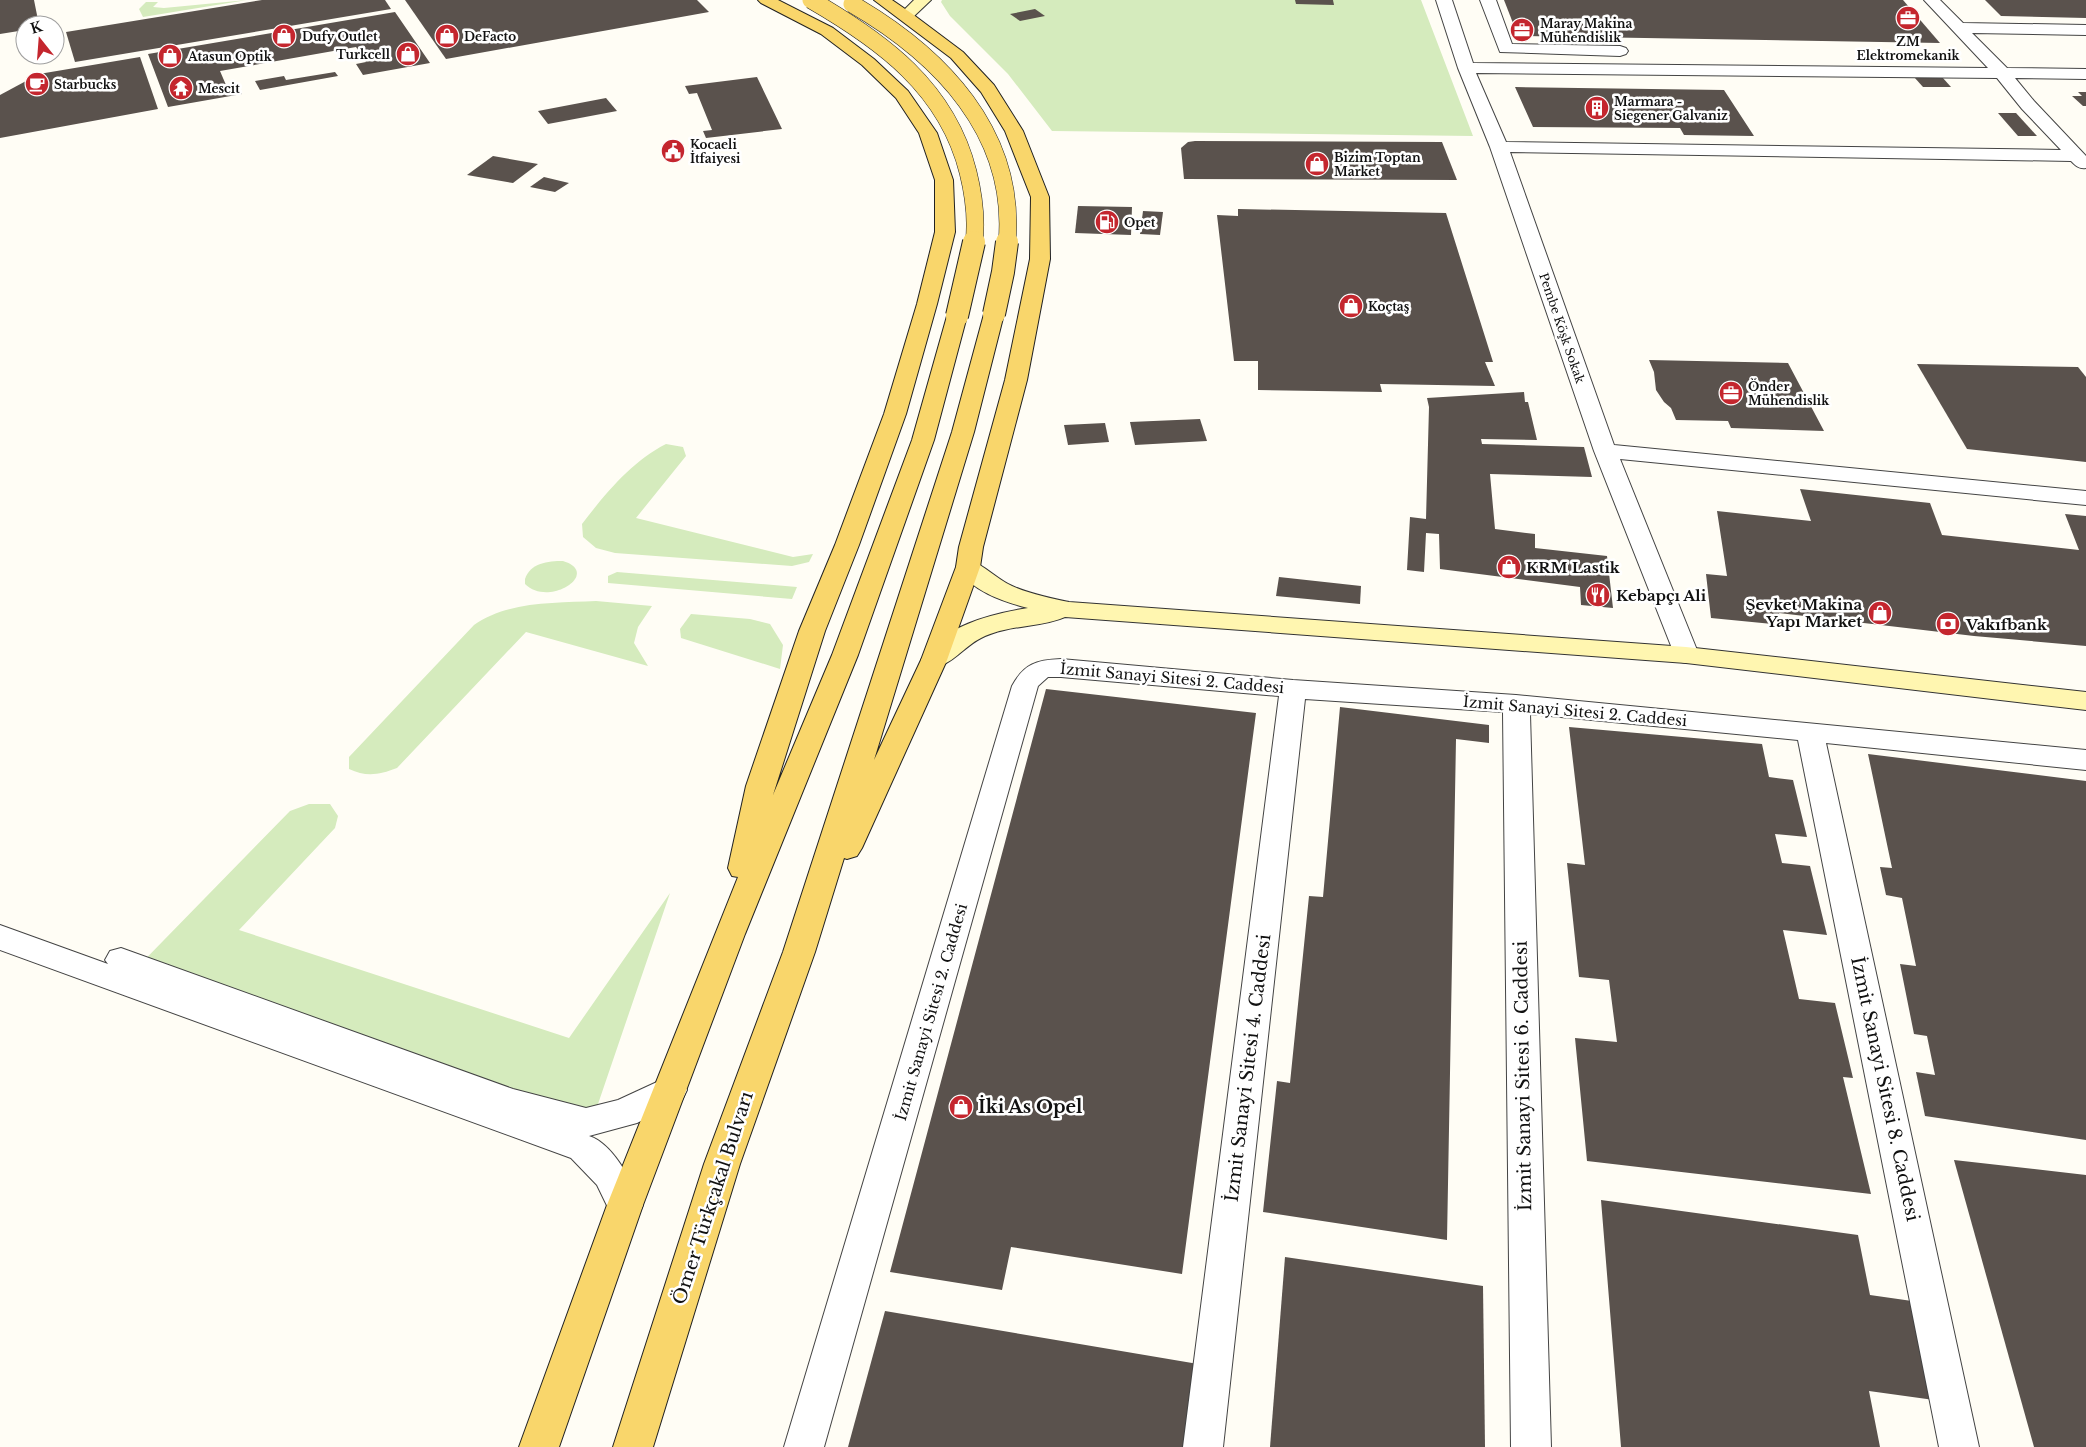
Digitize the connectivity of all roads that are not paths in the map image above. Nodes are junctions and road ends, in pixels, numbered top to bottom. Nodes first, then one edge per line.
1 (766, 0) edge
2 (823, 0) edge
3 (844, 0) edge
4 (882, 0) edge
5 (923, 0) edge
6 (1444, 0) edge
7 (1488, 0) edge
8 (1932, 0) edge
9 (804, 7) edge
10 (906, 16) junction
11 (1959, 28) junction
12 (2086, 30) edge
13 (827, 31) junction
14 (1633, 51) dead end
15 (957, 55) junction
16 (1966, 56) dead end
17 (1986, 56) junction
18 (868, 62) junction
19 (1466, 68) junction
20 (2002, 73) junction
21 (2086, 74) edge
22 (1499, 147) junction
23 (2080, 161) edge
24 (1605, 451) junction
25 (2086, 498) edge
26 (968, 567) junction
27 (1069, 610) junction
28 (1686, 655) junction
29 (934, 660) junction
30 (1294, 689) junction
31 (2086, 701) edge
32 (1516, 704) junction
33 (1810, 732) junction
34 (2086, 760) edge
35 (729, 934) junction
36 (0, 937) edge
37 (799, 952) junction
38 (112, 968) junction
39 (670, 1090) junction
40 (625, 1205) junction
41 (538, 1447) edge
42 (633, 1447) edge
43 (804, 1447) edge
44 (1203, 1447) edge
45 (1531, 1447) edge
46 (1959, 1447) edge

1 - 9 main road
2 - 9 main road
3 - 37 main road, bridge
4 - 10 main road
5 - 10 street
6 - 19 street, Pembe Köşk Sokak
7 - 14 street
8 - 11 street
9 - 13 main road
9 - 35 main road, bridge
10 - 13 main road
10 - 15 main road
11 - 12 street
11 - 17 street
13 - 18 main road
15 - 18 main road
15 - 26 main road
16 - 17 street
17 - 20 street
18 - 35 main road
19 - 20 street
19 - 22 street, Pembe Köşk Sokak
20 - 21 street
20 - 23 street
22 - 23 street
22 - 24 street, Pembe Köşk Sokak
24 - 25 street
24 - 28 street, Pembe Köşk Sokak
26 - 27 street
26 - 29 main road
27 - 28 street
27 - 29 street
28 - 31 street
29 - 37 main road
30 - 32 street, İzmit Sanayi Sitesi 2. Caddesi
30 - 43 street, İzmit Sanayi Sitesi 2. Caddesi
30 - 44 street, İzmit Sanayi Sitesi 4. Caddesi
32 - 33 street, İzmit Sanayi Sitesi 2. Caddesi
32 - 45 street, İzmit Sanayi Sitesi 6. Caddesi
33 - 34 street, İzmit Sanayi Sitesi 2. Caddesi
33 - 46 street, İzmit Sanayi Sitesi 8. Caddesi
35 - 39 main road
36 - 38 street
37 - 42 main road, Ömer Türkçakal Bulvarı
38 - 39 street
38 - 40 street
39 - 40 main road
40 - 41 main road

